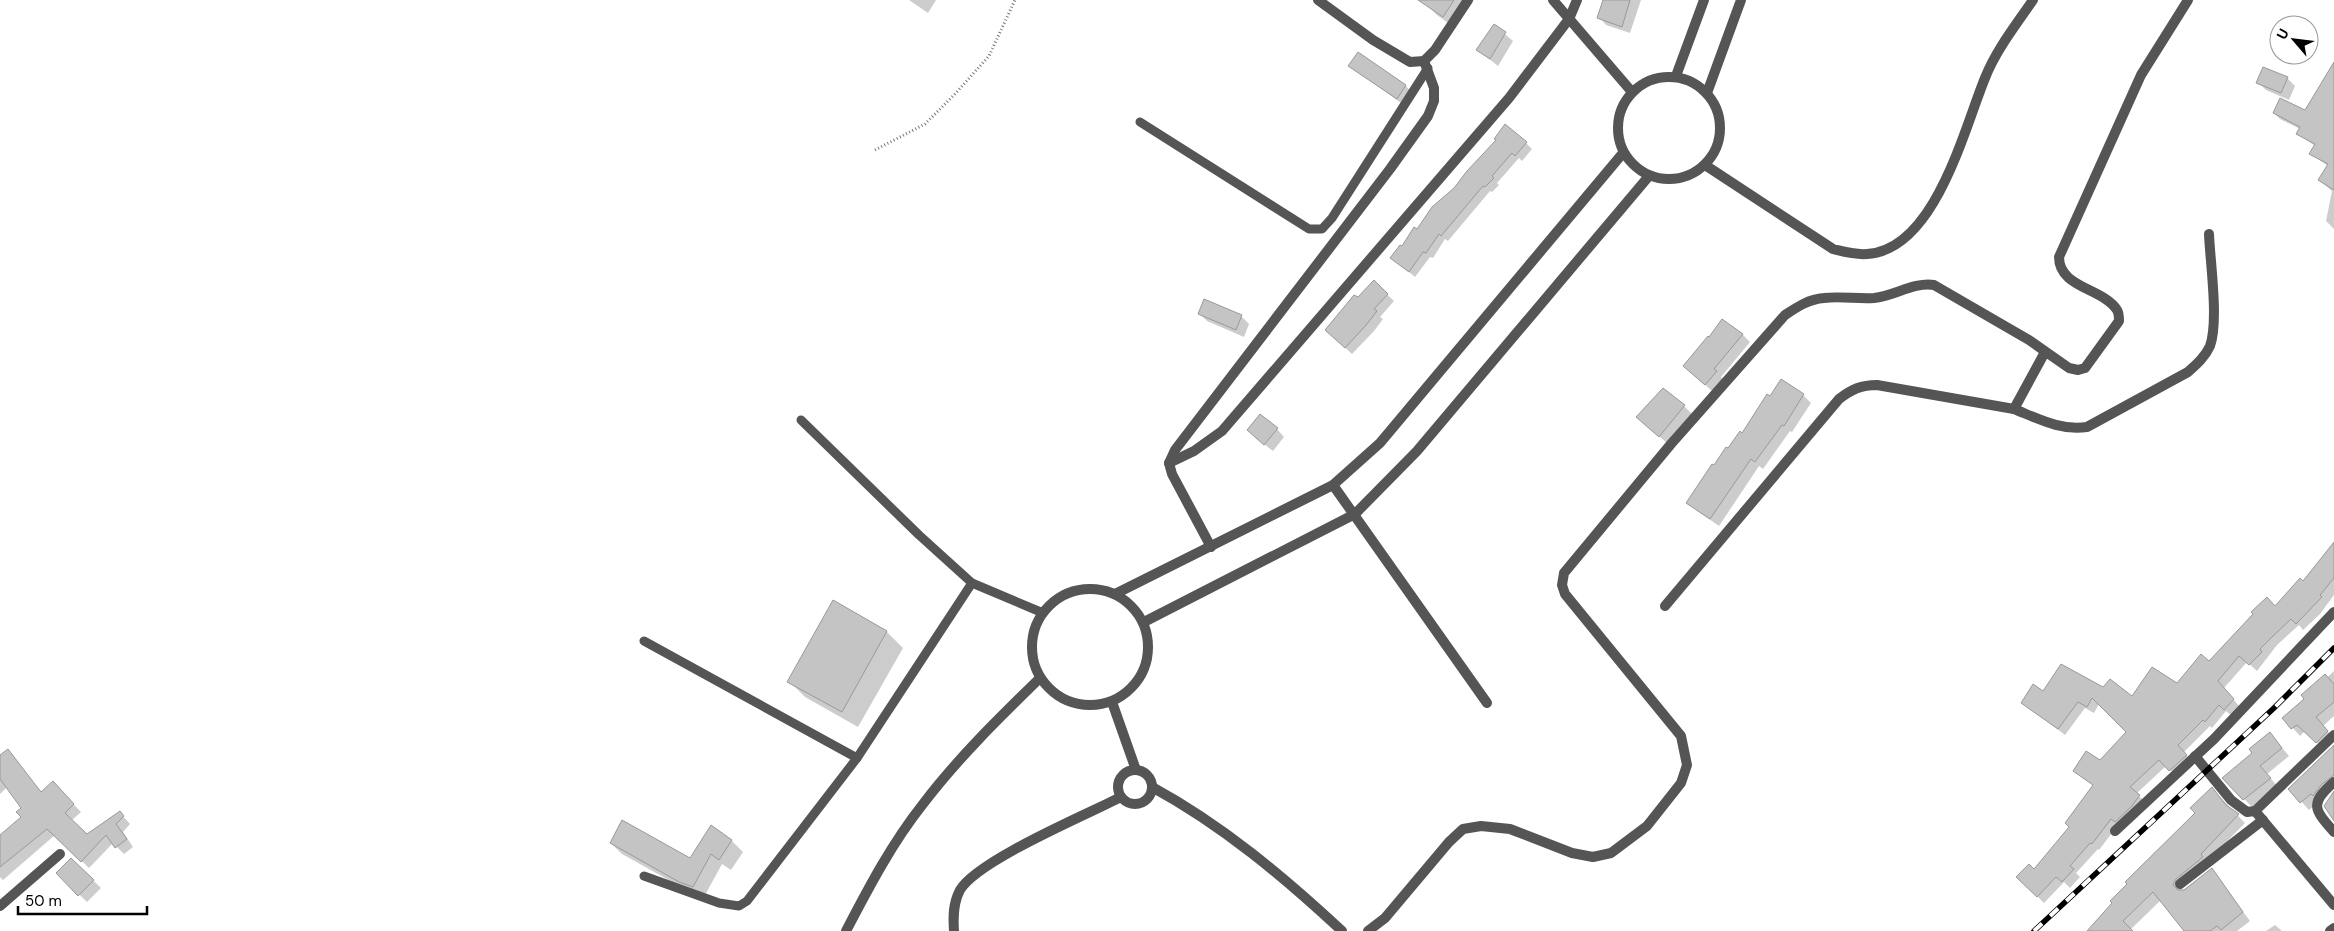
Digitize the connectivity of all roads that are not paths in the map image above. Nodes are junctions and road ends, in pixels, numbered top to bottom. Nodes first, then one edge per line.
1 (1318, 0) edge
2 (1468, 0) edge
3 (1553, 0) edge
4 (1577, 0) edge
5 (1704, 0) edge
6 (1741, 0) edge
7 (2033, 0) edge
8 (2188, 0) edge
9 (1569, 19) junction
10 (1426, 65) junction
11 (1676, 76) junction
12 (1632, 92) junction
13 (1707, 93) junction
14 (1140, 122) dead end
15 (1623, 153) junction
16 (1705, 165) junction
17 (1649, 176) junction
18 (2209, 234) dead end
19 (2045, 352) junction
20 (2014, 409) junction
21 (801, 420) dead end
22 (1169, 463) junction
23 (1333, 485) junction
24 (1355, 514) junction
25 (1211, 548) junction
26 (972, 583) junction
27 (1115, 594) junction
28 (1665, 606) dead end
29 (2334, 612) edge
30 (1043, 613) junction
31 (1144, 622) junction
32 (644, 642) dead end
33 (1040, 678) junction
34 (1112, 702) junction
35 (1487, 703) dead end
36 (2334, 735) edge
37 (2195, 756) junction
38 (857, 758) junction
39 (1136, 770) junction
40 (2334, 782) edge
41 (1152, 787) junction
42 (1121, 797) junction
43 (2255, 811) junction
44 (2263, 820) junction
45 (2115, 831) dead end
46 (2334, 832) edge
47 (60, 854) dead end
48 (644, 876) dead end
49 (2180, 884) dead end
50 (2334, 905) edge
51 (0, 906) edge
52 (2334, 928) edge
53 (846, 931) edge
54 (954, 931) edge
55 (1342, 931) edge
56 (1368, 931) edge
57 (2330, 931) edge

1 - 10 street
2 - 10 street
3 - 9 street
4 - 9 street
5 - 11 street
6 - 13 street
7 - 16 street
8 - 19 street
9 - 12 street
9 - 22 street
10 - 14 lane
10 - 22 street
11 - 12 street
11 - 13 street
12 - 15 street
13 - 16 street
15 - 17 street
15 - 23 street
16 - 17 street
17 - 24 street
18 - 20 street
19 - 20 street
19 - 56 street
20 - 28 street
21 - 26 lane
22 - 25 street
23 - 24 street
23 - 25 street
24 - 31 street
24 - 35 street
25 - 27 street
26 - 30 lane
26 - 38 lane
27 - 30 street
27 - 31 street
29 - 37 street
30 - 33 street
31 - 34 street
32 - 38 lane
33 - 34 street
33 - 53 street
34 - 39 street
36 - 43 street
37 - 43 street
37 - 45 street
38 - 48 lane
39 - 41 street
39 - 42 street
40 - 46 street
41 - 42 street
41 - 55 street
42 - 54 street
43 - 44 street
44 - 49 street
44 - 50 street
47 - 51 street
52 - 57 street

